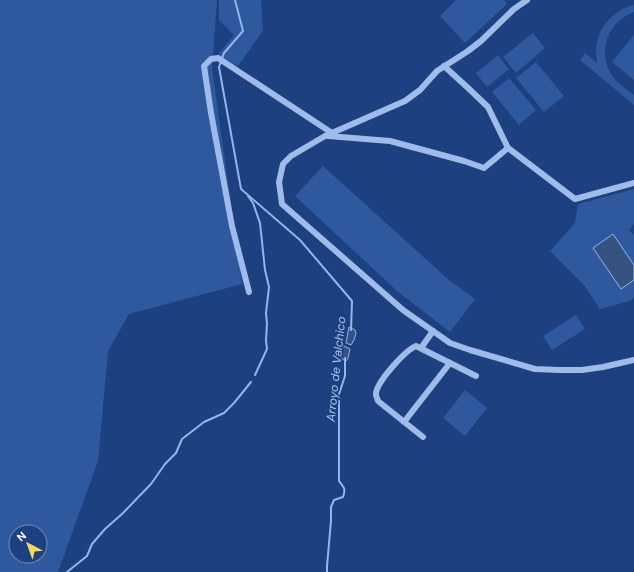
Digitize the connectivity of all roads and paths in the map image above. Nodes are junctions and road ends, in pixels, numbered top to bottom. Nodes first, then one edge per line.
1 (527, 0) edge
2 (444, 66) junction
3 (332, 133) junction
4 (325, 136) junction
5 (508, 148) junction
6 (634, 183) edge
7 (249, 292) dead end
8 (433, 331) junction
9 (421, 348) junction
10 (634, 360) edge
11 (450, 363) junction
12 (476, 376) dead end
13 (404, 422) junction
14 (423, 437) dead end

1 - 2 street
2 - 3 street
2 - 5 street
3 - 4 street
3 - 7 street
4 - 5 street
4 - 8 street
5 - 6 street
8 - 9 street
8 - 10 street
9 - 11 street
9 - 13 street
11 - 12 street
11 - 13 street
13 - 14 street

